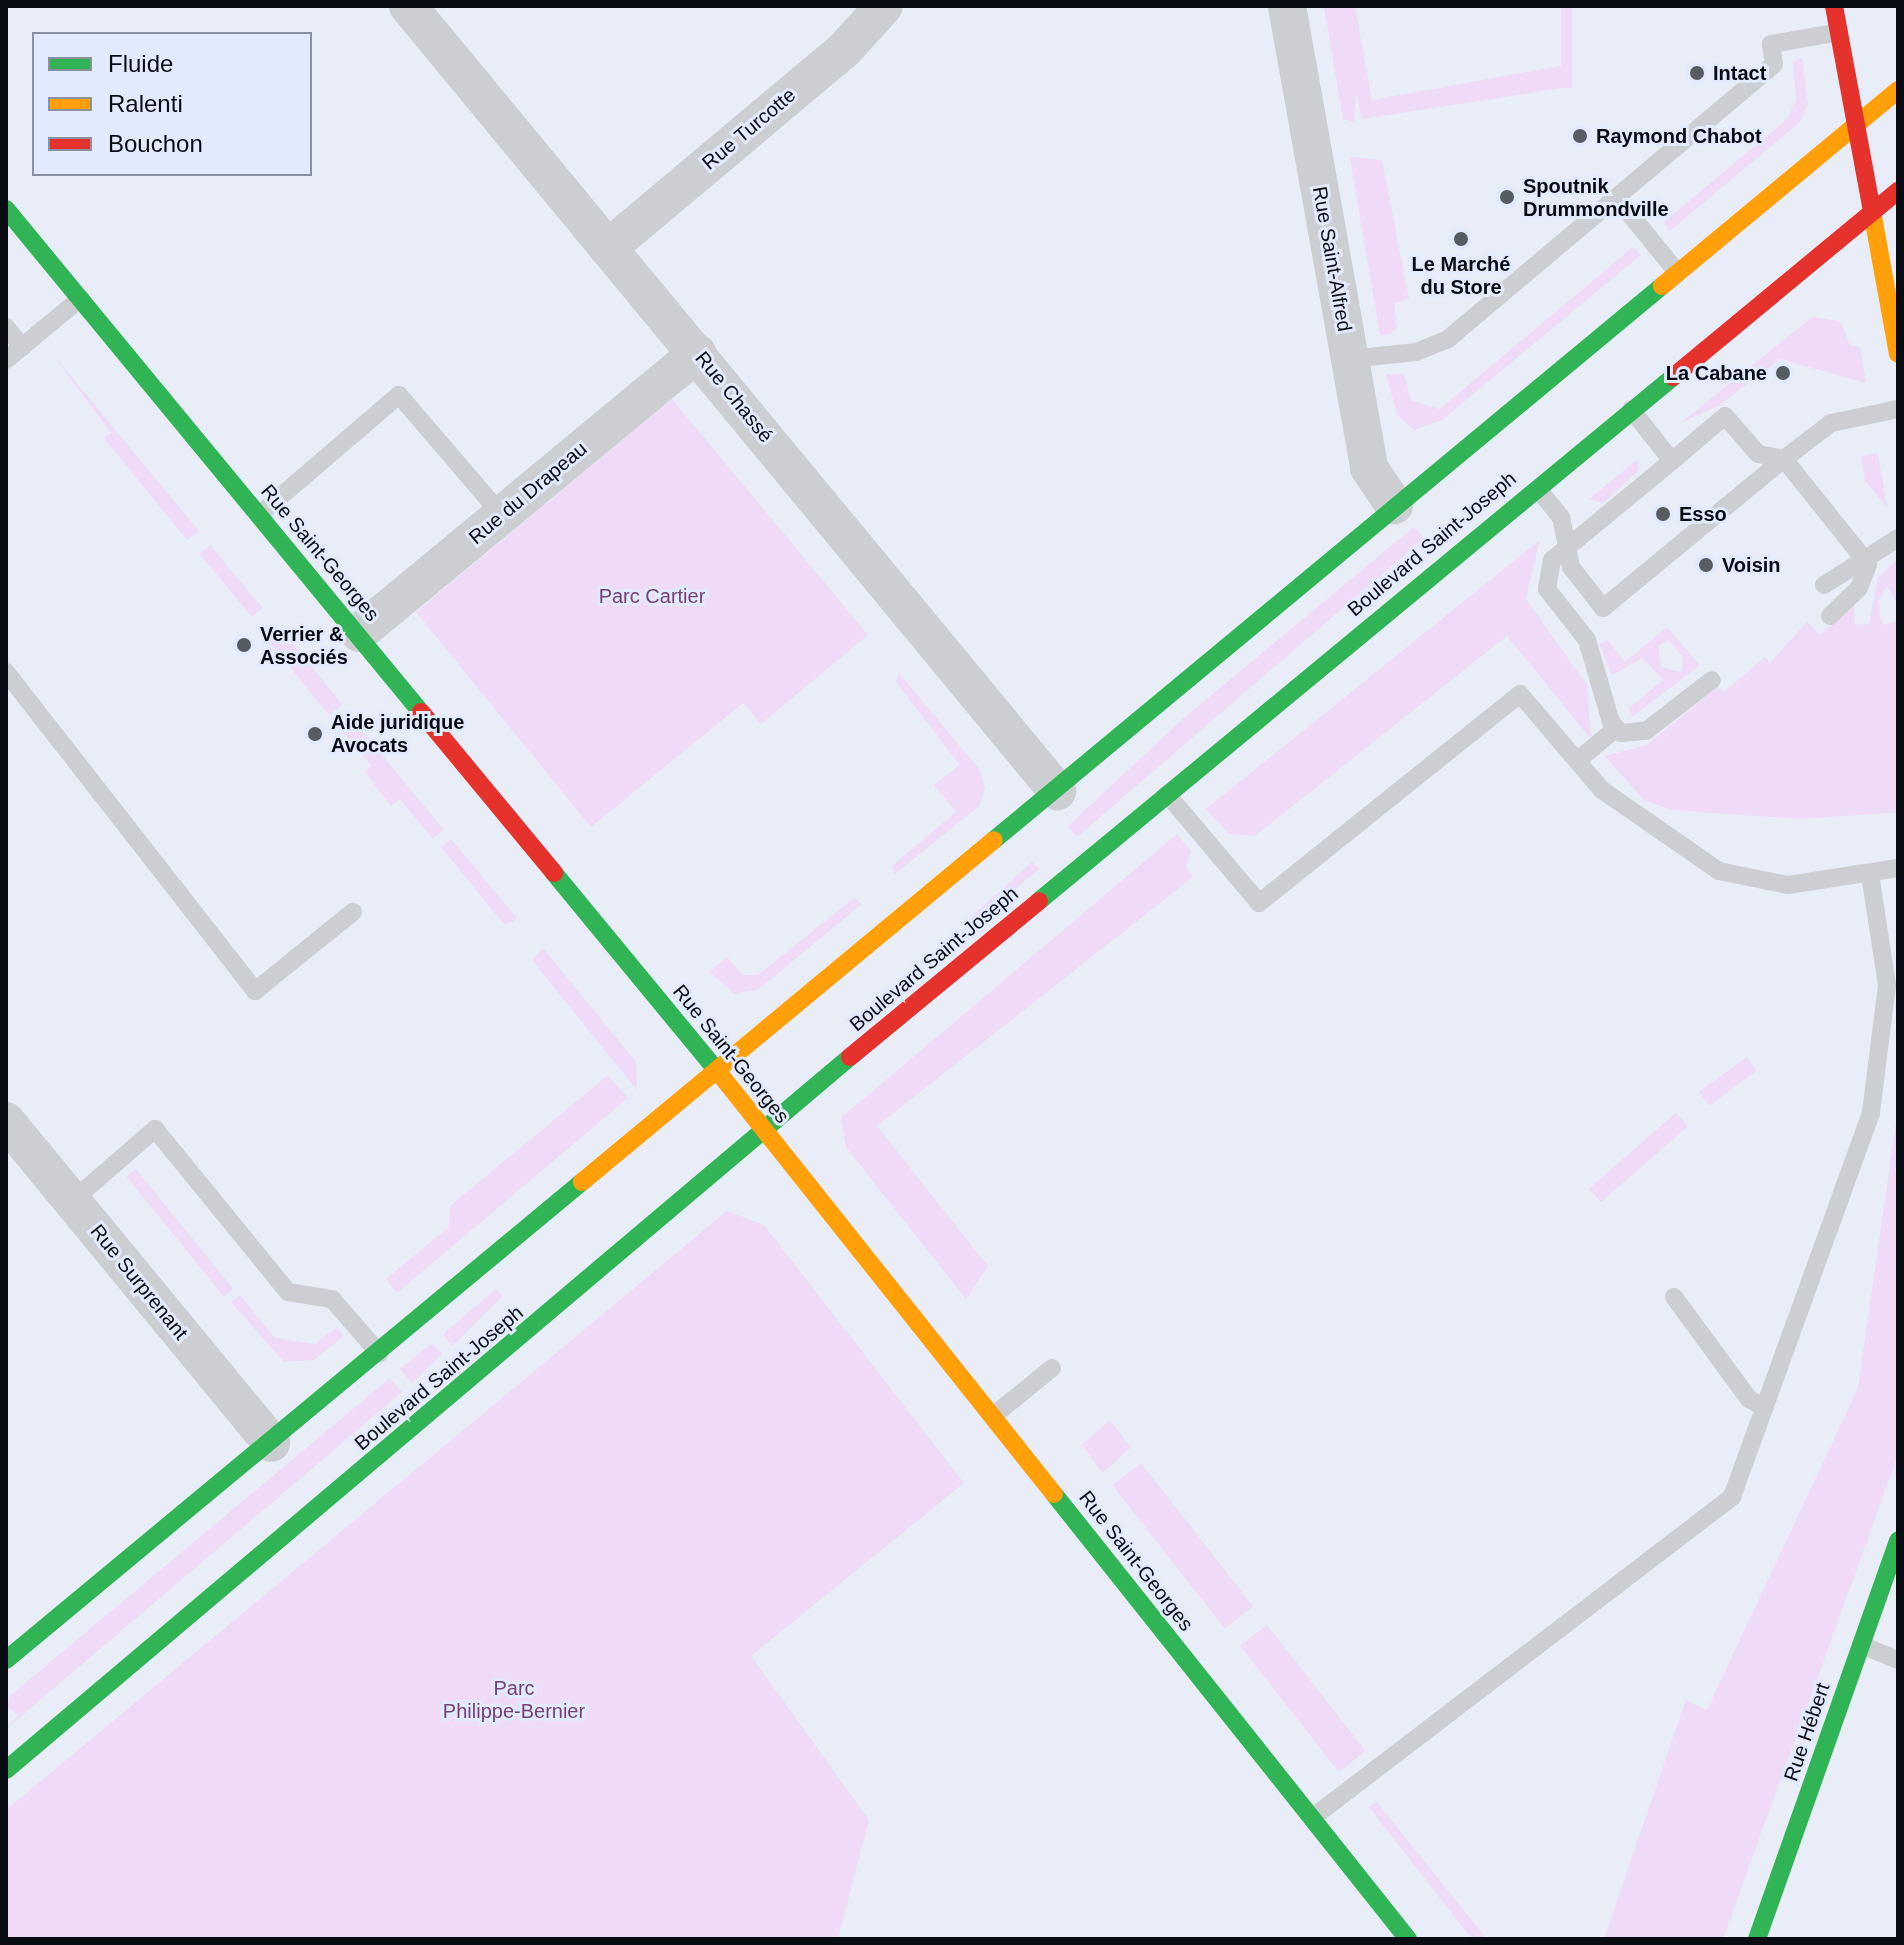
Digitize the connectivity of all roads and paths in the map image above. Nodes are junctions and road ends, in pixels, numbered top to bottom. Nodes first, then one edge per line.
1 (408, 6) edge
2 (884, 6) edge
3 (1287, 6) edge
4 (1834, 6) edge
5 (1839, 32) junction
6 (1898, 90) edge
7 (1856, 123) junction
8 (1898, 191) edge
9 (1616, 197) junction
10 (6, 209) edge
11 (1872, 211) junction
12 (608, 248) junction
13 (1677, 272) junction
14 (81, 298) junction
15 (6, 327) edge
16 (22, 347) junction
17 (697, 353) junction
18 (1898, 354) edge
19 (1350, 359) junction
20 (6, 360) edge
21 (1630, 408) junction
22 (1898, 409) edge
23 (1784, 459) junction
24 (1672, 461) junction
25 (1536, 486) junction
26 (1394, 505) junction
27 (260, 514) junction
28 (502, 515) junction
29 (1898, 538) edge
30 (1567, 547) junction
31 (1863, 555) junction
32 (1824, 585) dead end
33 (1830, 616) dead end
34 (359, 633) junction
35 (6, 672) edge
36 (1712, 680) dead end
37 (1615, 729) junction
38 (1577, 761) junction
39 (1057, 791) junction
40 (1167, 794) junction
41 (1898, 868) edge
42 (1870, 874) junction
43 (353, 912) dead end
44 (719, 1073) junction
45 (6, 1121) edge
46 (765, 1129) junction
47 (72, 1201) junction
48 (1674, 1297) dead end
49 (379, 1353) junction
50 (1052, 1368) dead end
51 (1765, 1408) junction
52 (993, 1416) junction
53 (271, 1443) junction
54 (1898, 1540) edge
55 (1861, 1645) junction
56 (6, 1660) edge
57 (1898, 1660) edge
58 (6, 1770) edge
59 (1312, 1818) junction
60 (1408, 1939) edge
61 (1757, 1939) edge

1 - 12 street, Rue Chassé
2 - 12 street, Rue Turcotte
3 - 19 street, Rue Saint-Alfred
4 - 5 main road
5 - 7 main road
5 - 9 lane
6 - 7 main road
7 - 11 main road
7 - 13 main road
8 - 11 main road, Boulevard Saint-Joseph
9 - 13 lane
9 - 19 lane
10 - 14 main road, Rue Saint-Georges
11 - 18 main road
11 - 21 main road, Boulevard Saint-Joseph
12 - 17 street, Rue Chassé
13 - 26 main road
14 - 16 lane
14 - 27 main road, Rue Saint-Georges
15 - 16 lane
16 - 20 lane
17 - 28 street, Rue du Drapeau
17 - 39 street, Rue Chassé
19 - 26 street, Rue Saint-Alfred
21 - 24 lane
21 - 25 main road, Boulevard Saint-Joseph
22 - 23 lane
23 - 24 lane
23 - 30 lane
23 - 31 lane
24 - 30 lane
25 - 30 lane
25 - 40 main road, Boulevard Saint-Joseph
26 - 39 main road
27 - 28 lane
27 - 34 main road, Rue Saint-Georges
28 - 34 street, Rue du Drapeau
29 - 31 lane
30 - 37 lane
31 - 32 lane
31 - 33 lane
34 - 44 main road, Rue Saint-Georges
35 - 43 lane
36 - 37 lane
37 - 38 lane
38 - 40 lane
38 - 42 lane
39 - 44 main road
40 - 46 main road, Boulevard Saint-Joseph
41 - 42 lane
42 - 51 lane
44 - 46 main road, Rue Saint-Georges
44 - 49 main road
45 - 47 street, Rue Surprenant
46 - 52 main road, Rue Saint-Georges
46 - 58 main road, Boulevard Saint-Joseph
47 - 49 lane
47 - 53 street, Rue Surprenant
48 - 51 lane
49 - 53 main road
50 - 52 lane
51 - 59 lane
52 - 59 main road, Rue Saint-Georges
53 - 56 main road
54 - 55 main road, Rue Hébert
55 - 57 lane
55 - 61 main road, Rue Hébert
59 - 60 main road, Rue Saint-Georges

